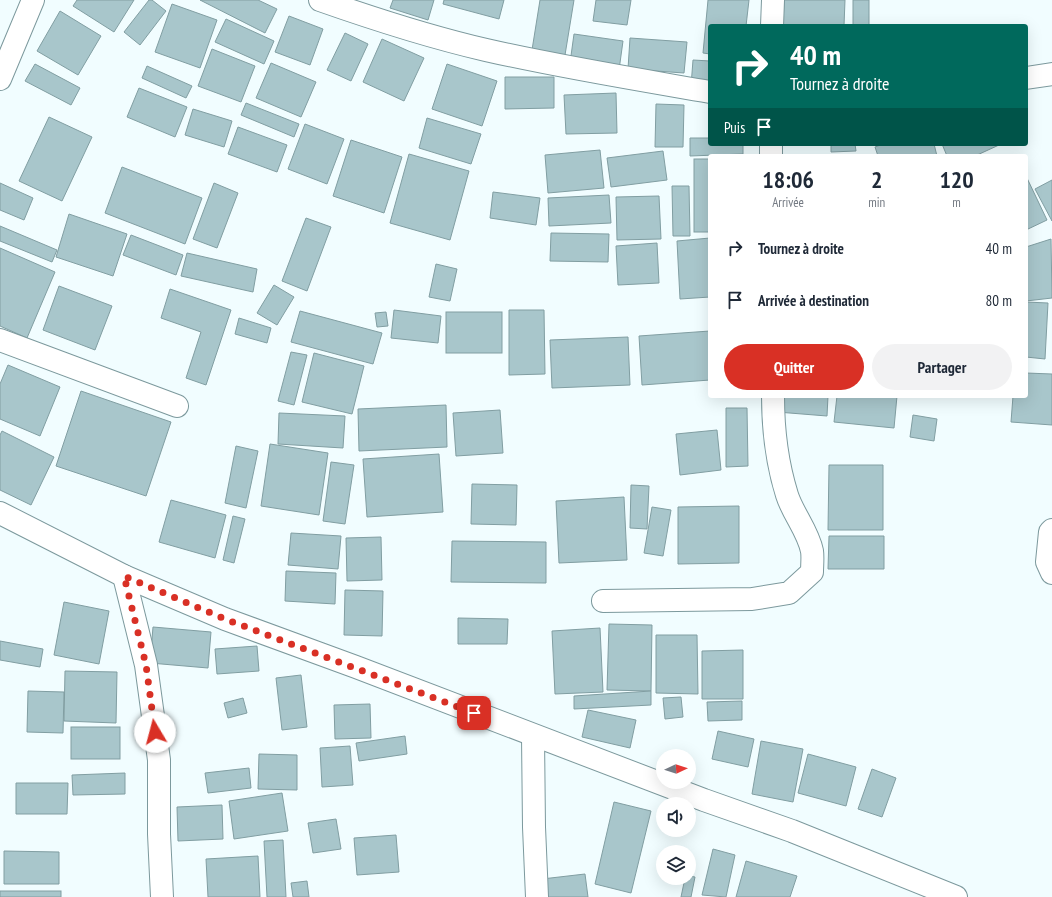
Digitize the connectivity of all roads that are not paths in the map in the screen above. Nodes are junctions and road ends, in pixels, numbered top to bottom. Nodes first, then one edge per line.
1 (33, 0) edge
2 (320, 0) edge
3 (773, 0) edge
4 (772, 24) edge
5 (1052, 74) edge
6 (1028, 78) edge
7 (0, 79) edge
8 (708, 92) edge
9 (0, 340) edge
10 (774, 398) edge
11 (177, 406) dead end
12 (0, 513) edge
13 (1052, 530) edge
14 (1052, 573) edge
15 (124, 576) junction
16 (603, 601) dead end
17 (533, 736) junction
18 (162, 897) edge
19 (537, 897) edge
20 (956, 897) edge

1 - 7 street
2 - 8 street
3 - 4 street
5 - 6 street
9 - 11 street
10 - 16 street
12 - 15 street
13 - 14 street
15 - 17 street
15 - 18 street
17 - 19 street
17 - 20 street

